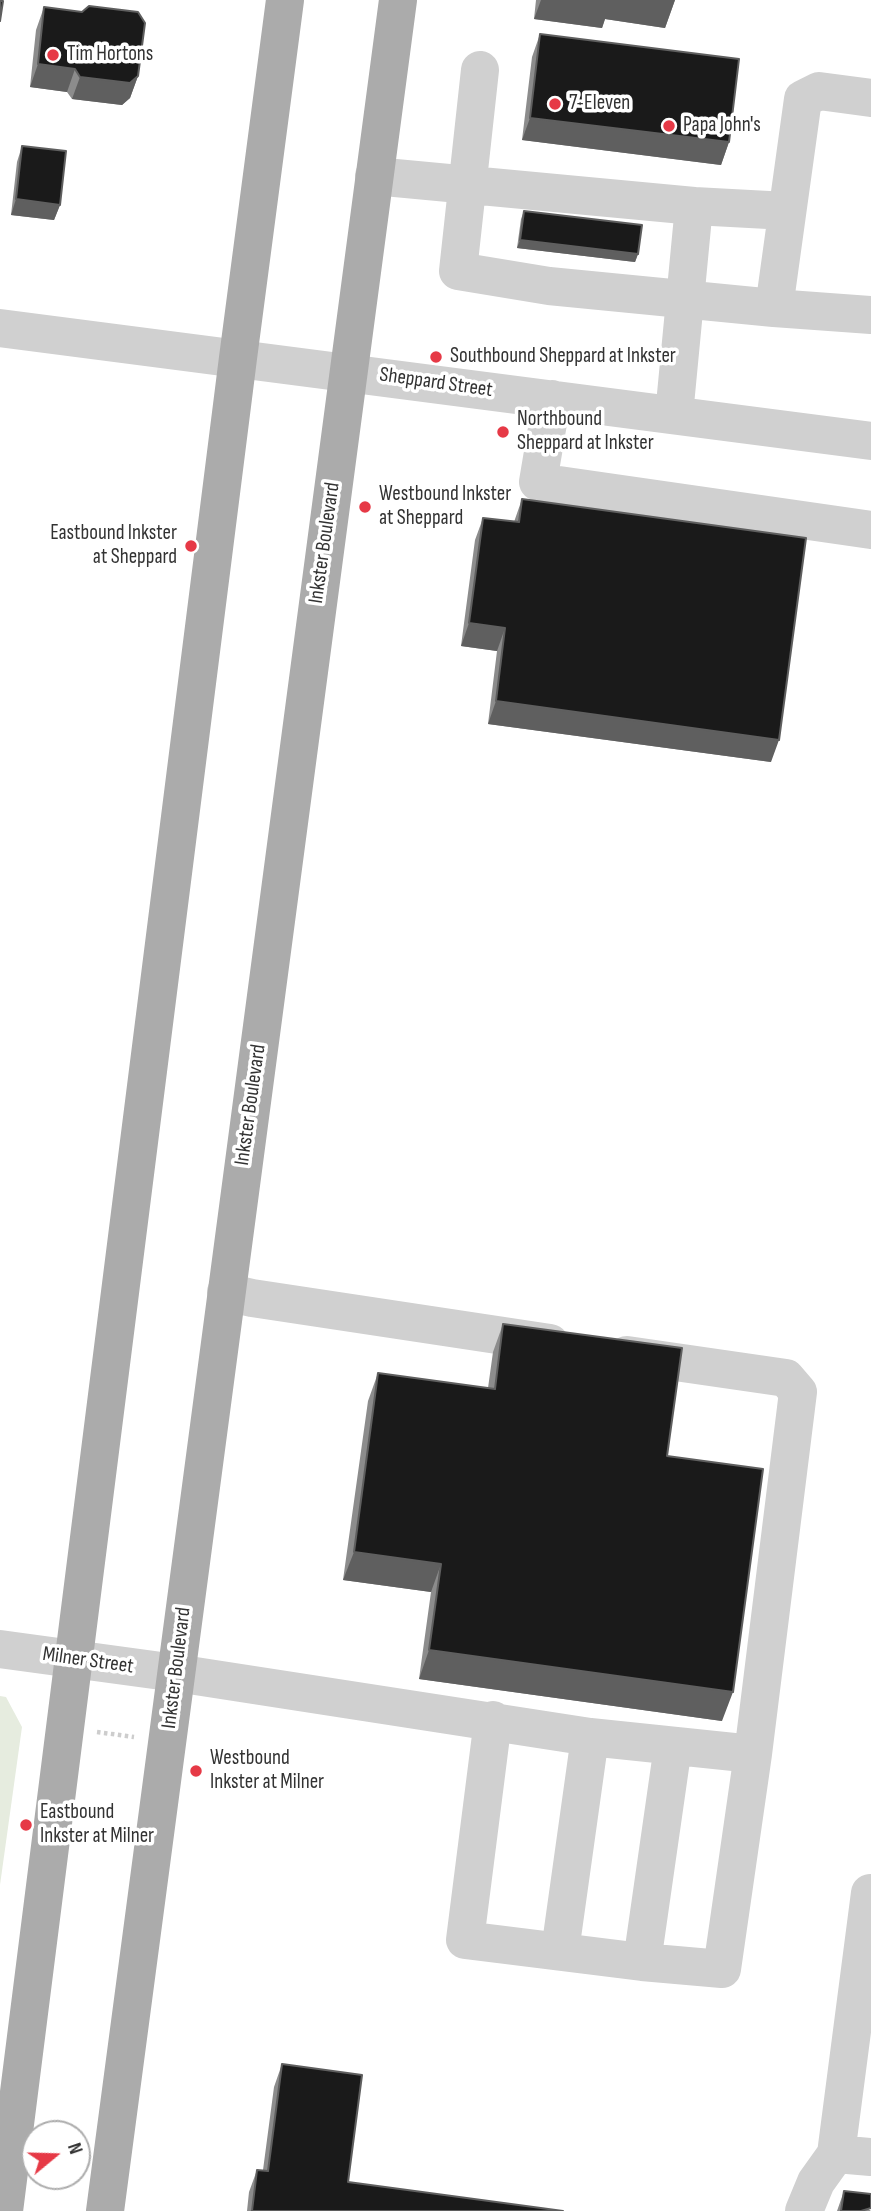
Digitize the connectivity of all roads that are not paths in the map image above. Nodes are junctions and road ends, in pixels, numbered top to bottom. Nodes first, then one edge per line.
1 (285, 0) edge
2 (398, 0) edge
3 (480, 71) dead end
4 (871, 98) edge
5 (374, 176) junction
6 (468, 185) junction
7 (694, 206) junction
8 (787, 211) junction
9 (556, 239) junction
10 (602, 244) junction
11 (685, 298) junction
12 (774, 308) junction
13 (871, 315) edge
14 (0, 328) edge
15 (237, 358) junction
16 (348, 372) junction
17 (552, 399) junction
18 (674, 415) junction
19 (871, 440) edge
20 (871, 530) edge
21 (226, 1293) junction
22 (0, 1650) edge
23 (73, 1660) junction
24 (176, 1673) junction
25 (494, 1720) junction
26 (590, 1737) junction
27 (673, 1746) junction
28 (752, 1754) junction
29 (870, 1893) edge
30 (560, 1951) junction
31 (642, 1962) junction
32 (9, 2092) edge
33 (853, 2155) edge
34 (4, 2211) edge
35 (105, 2211) edge
36 (804, 2211) edge

1 - 15 main road
2 - 5 main road, Inkster Boulevard
3 - 6 street
4 - 8 street
5 - 6 street
5 - 16 main road, Inkster Boulevard
6 - 9 street
6 - 9 street
7 - 8 street
7 - 10 street
7 - 11 street
8 - 12 street
9 - 10 street
9 - 10 street
10 - 11 street
11 - 12 street
11 - 18 street
12 - 13 street
14 - 15 street, Sheppard Street
15 - 16 street, Sheppard Street
15 - 23 main road
16 - 17 street, Sheppard Street
16 - 21 main road, Inkster Boulevard
17 - 18 street, Sheppard Street
17 - 20 street
18 - 19 street, Sheppard Street
21 - 24 main road, Inkster Boulevard
21 - 28 street
22 - 23 street, Milner Street
23 - 24 street, Milner Street
23 - 32 main road
24 - 25 street, Milner Street
24 - 35 main road, Inkster Boulevard
25 - 26 street, Milner Street
25 - 30 street
26 - 27 street, Milner Street
26 - 30 street
27 - 28 street, Milner Street
27 - 31 street
28 - 31 street
29 - 33 street
30 - 31 street
32 - 34 main road
33 - 36 street

